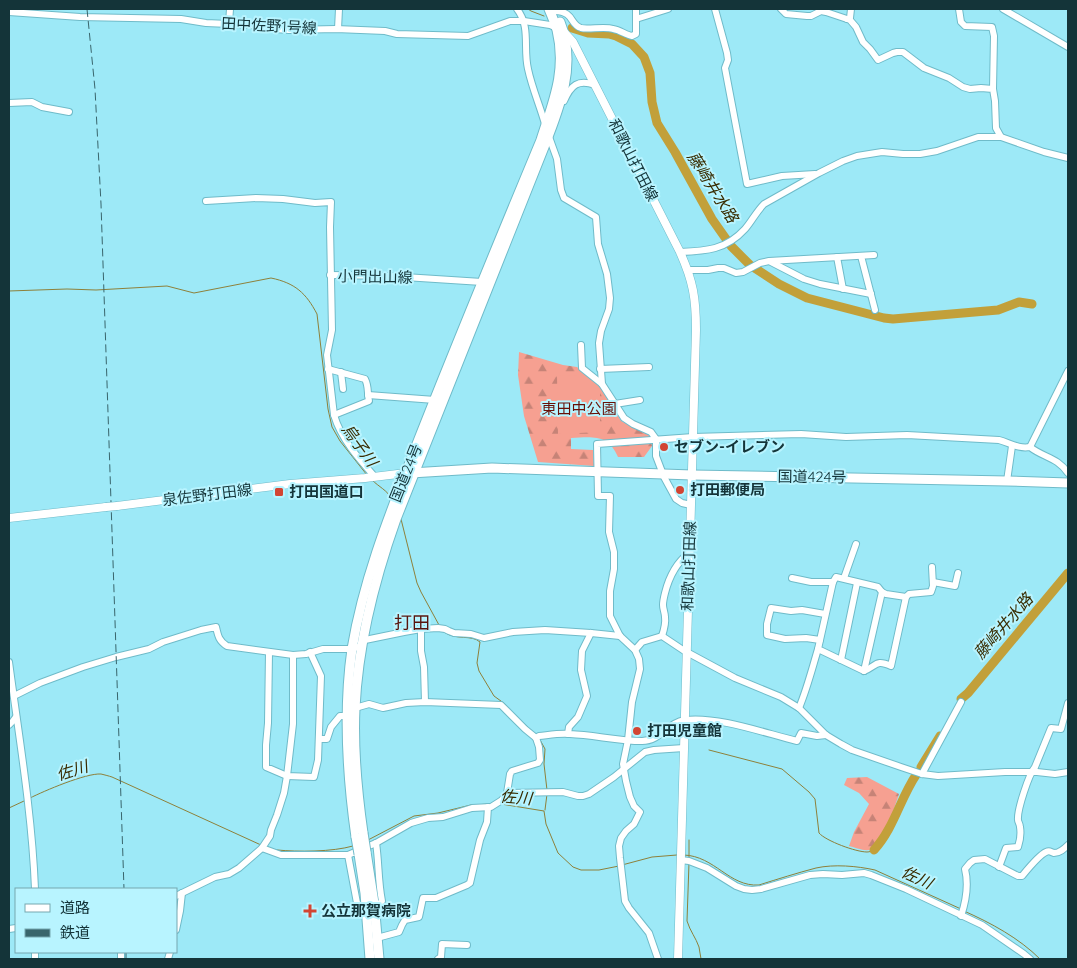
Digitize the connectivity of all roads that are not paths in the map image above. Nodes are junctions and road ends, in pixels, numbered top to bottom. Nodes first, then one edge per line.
1 (230, 9) edge
2 (339, 9) edge
3 (517, 9) edge
4 (636, 9) edge
5 (668, 9) edge
6 (715, 9) edge
7 (781, 9) edge
8 (851, 9) edge
9 (959, 9) edge
10 (1003, 9) edge
11 (553, 10) edge
12 (9, 12) edge
13 (636, 19) junction
14 (847, 19) junction
15 (524, 21) junction
16 (229, 23) junction
17 (338, 29) junction
18 (560, 30) junction
19 (1068, 47) edge
20 (595, 85) junction
21 (993, 89) junction
22 (9, 103) edge
23 (69, 112) dead end
24 (549, 125) junction
25 (549, 136) junction
26 (1001, 137) junction
27 (1068, 158) edge
28 (819, 173) junction
29 (206, 201) dead end
30 (680, 252) junction
31 (874, 255) dead end
32 (862, 256) junction
33 (837, 257) junction
34 (769, 261) junction
35 (688, 270) junction
36 (330, 275) junction
37 (482, 282) junction
38 (843, 289) junction
39 (871, 294) junction
40 (875, 310) dead end
41 (581, 346) dead end
42 (649, 366) dead end
43 (328, 369) junction
44 (600, 369) junction
45 (1068, 371) edge
46 (341, 372) junction
47 (602, 384) junction
48 (343, 389) dead end
49 (368, 395) junction
50 (435, 400) junction
51 (640, 400) dead end
52 (615, 404) junction
53 (334, 415) junction
54 (693, 437) junction
55 (656, 439) junction
56 (1012, 446) junction
57 (1030, 447) junction
58 (598, 472) junction
59 (410, 473) junction
60 (662, 474) junction
61 (1068, 474) edge
62 (692, 475) junction
63 (375, 477) junction
64 (1007, 481) junction
65 (1068, 483) edge
66 (691, 505) junction
67 (9, 518) edge
68 (856, 544) dead end
69 (689, 553) junction
70 (932, 567) dead end
71 (958, 573) dead end
72 (792, 578) dead end
73 (844, 578) junction
74 (833, 582) junction
75 (932, 582) junction
76 (857, 583) junction
77 (882, 592) junction
78 (906, 597) junction
79 (826, 614) junction
80 (421, 629) junction
81 (591, 633) junction
82 (620, 636) junction
83 (662, 636) junction
84 (820, 640) junction
85 (357, 648) junction
86 (818, 649) junction
87 (635, 650) junction
88 (687, 651) junction
89 (270, 652) junction
90 (310, 652) junction
91 (293, 655) junction
92 (841, 660) junction
93 (9, 662) edge
94 (864, 671) junction
95 (14, 696) junction
96 (425, 702) junction
97 (961, 702) dead end
98 (1068, 703) edge
99 (355, 708) junction
100 (799, 708) junction
101 (347, 716) junction
102 (16, 717) junction
103 (685, 720) junction
104 (9, 725) edge
105 (568, 734) junction
106 (826, 735) junction
107 (537, 737) junction
108 (320, 739) junction
109 (628, 740) junction
110 (684, 748) junction
111 (624, 770) junction
112 (1030, 772) junction
113 (1068, 772) edge
114 (922, 774) junction
115 (287, 776) junction
116 (507, 793) junction
117 (491, 806) junction
118 (360, 835) junction
119 (376, 843) junction
120 (1068, 845) edge
121 (262, 848) junction
122 (348, 855) junction
123 (681, 859) junction
124 (999, 867) junction
125 (35, 888) edge
126 (179, 894) edge
127 (370, 909) junction
128 (961, 915) junction
129 (178, 920) edge
130 (377, 938) junction
131 (467, 945) dead end
132 (370, 959) edge
133 (379, 959) edge
134 (438, 959) edge
135 (658, 959) edge
136 (678, 959) edge
137 (1030, 959) edge

1 - 16 street
2 - 17 street
3 - 15 street
4 - 13 street
5 - 13 street
6 - 28 street
7 - 14 street
8 - 14 street
9 - 21 street
10 - 19 street
11 - 13 street
11 - 18 highway, 国道24号
12 - 16 street, 田中佐野1号線
14 - 21 street
15 - 17 street, 田中佐野1号線
15 - 18 street, 田中佐野1号線
15 - 24 street
16 - 17 street, 田中佐野1号線
18 - 20 main road, 和歌山打田線
18 - 24 highway, 国道24号
20 - 24 street
20 - 30 main road, 和歌山打田線
21 - 26 street
22 - 23 street
24 - 25 highway, 国道24号
24 - 37 highway, 国道24号
25 - 44 street
25 - 59 highway, 国道24号
26 - 27 street
26 - 28 street
28 - 30 street
29 - 36 street
30 - 35 main road, 和歌山打田線
31 - 32 street
32 - 33 street
32 - 39 street
33 - 34 street
33 - 38 street
34 - 35 street
34 - 38 street
35 - 54 main road, 和歌山打田線
36 - 37 street, 小門出山線
36 - 43 street, 小門出山線
37 - 50 highway, 国道24号
38 - 39 street
39 - 40 street
41 - 47 street
42 - 44 street
43 - 46 street
43 - 53 street, 小門出山線
44 - 47 street
45 - 57 street
46 - 48 street
46 - 49 street
47 - 52 street
49 - 50 street
49 - 53 street
50 - 59 highway, 国道24号
51 - 52 street
52 - 55 street
53 - 63 street, 小門出山線
54 - 55 street
54 - 56 street
54 - 62 main road, 和歌山打田線
55 - 58 street
55 - 60 street
56 - 57 street
56 - 64 street
57 - 61 street
58 - 59 highway, 国道424号
58 - 60 highway, 国道424号
58 - 82 street
59 - 63 main road, 泉佐野打田線
59 - 85 highway, 国道24号
60 - 62 highway, 国道424号
60 - 66 street
62 - 64 highway, 国道424号
62 - 66 main road, 和歌山打田線
63 - 67 main road, 泉佐野打田線, bridge
64 - 65 highway, 国道424号
66 - 69 main road, 和歌山打田線
68 - 73 street
69 - 83 street
69 - 88 main road, 和歌山打田線
70 - 75 street
71 - 75 street
72 - 74 street
73 - 74 street
73 - 76 street
74 - 79 street
75 - 78 street
76 - 77 street
76 - 92 street
77 - 78 street
77 - 94 street
78 - 94 street
79 - 84 street
79 - 84 street
80 - 81 street
80 - 85 street
80 - 96 street
81 - 82 street
81 - 105 street
82 - 87 street
83 - 87 street
83 - 88 street
84 - 86 street
85 - 90 street
85 - 99 highway, 国道24号
85 - 101 highway, 国道24号
86 - 92 street
86 - 100 street
87 - 109 street
88 - 100 street
88 - 103 main road, 和歌山打田線
89 - 91 street
89 - 95 street
89 - 115 street
90 - 91 street
90 - 108 street
91 - 115 street
92 - 94 street
93 - 95 street
95 - 102 street
96 - 99 street
96 - 107 street
97 - 114 street
98 - 112 street
99 - 101 street
99 - 118 highway, 国道24号
100 - 106 street
101 - 108 street
101 - 118 highway, 国道24号
102 - 104 street
102 - 125 street
103 - 106 street
103 - 109 street
103 - 110 main road, 和歌山打田線
105 - 107 street
105 - 109 street
106 - 114 street
107 - 116 street
108 - 115 street
109 - 111 street
110 - 111 street
110 - 123 main road, 和歌山打田線
111 - 116 street
111 - 135 street
112 - 113 street
112 - 114 street
112 - 124 street
115 - 121 street
116 - 117 street
117 - 119 street
117 - 130 street
118 - 127 highway, 国道24号, bridge
119 - 122 street
119 - 127 street
120 - 124 street
121 - 122 street
121 - 126 street
122 - 127 street
123 - 128 street
123 - 136 main road, 和歌山打田線
124 - 128 street
126 - 129 street
127 - 130 highway, 国道24号
127 - 132 highway, 国道24号
128 - 137 street
130 - 133 highway, 国道24号
131 - 134 street

